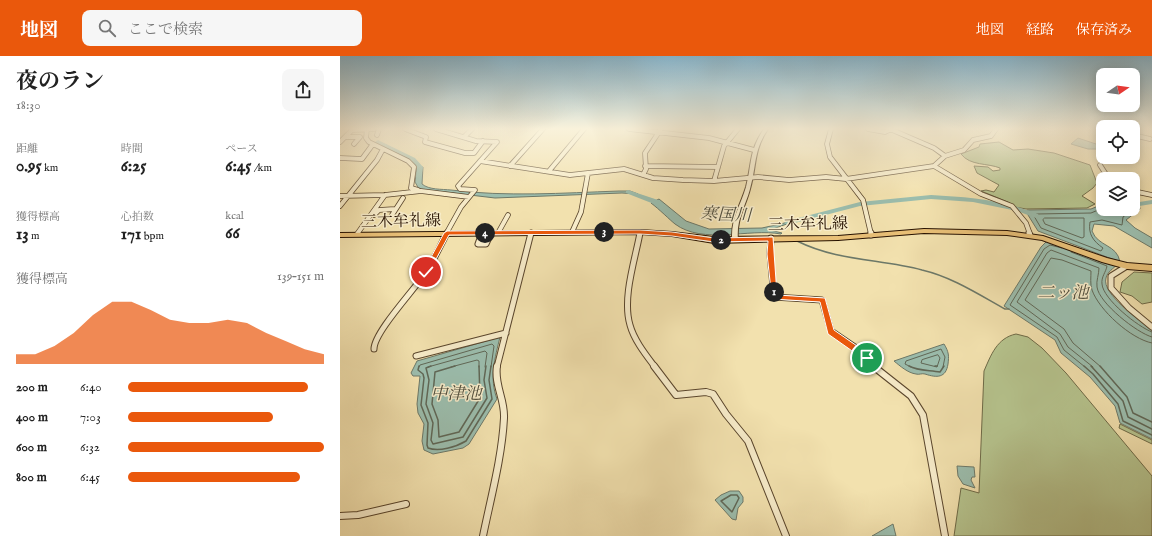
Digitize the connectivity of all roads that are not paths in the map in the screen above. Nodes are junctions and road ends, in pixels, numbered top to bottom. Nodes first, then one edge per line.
1 (366, 151) edge
2 (382, 151) edge
3 (388, 151) edge
4 (459, 151) edge
5 (475, 151) edge
6 (489, 151) edge
7 (523, 151) edge
8 (565, 151) edge
9 (646, 151) edge
10 (724, 151) edge
11 (754, 151) edge
12 (828, 151) edge
13 (939, 151) edge
14 (960, 151) edge
15 (945, 156) junction
16 (340, 158) edge
17 (480, 161) junction
18 (1100, 165) dead end
19 (510, 166) junction
20 (646, 166) junction
21 (934, 166) junction
22 (718, 168) junction
23 (549, 171) junction
24 (1104, 172) edge
25 (588, 173) junction
26 (643, 174) junction
27 (750, 178) junction
28 (846, 179) junction
29 (714, 181) junction
30 (421, 191) junction
31 (1140, 192) edge
32 (385, 195) junction
33 (1152, 195) edge
34 (340, 196) edge
35 (347, 196) junction
36 (468, 197) junction
37 (403, 198) dead end
38 (340, 206) edge
39 (395, 209) junction
40 (392, 215) dead end
41 (508, 215) dead end
42 (572, 232) junction
43 (640, 232) junction
44 (447, 233) junction
45 (482, 233) junction
46 (494, 233) junction
47 (531, 233) junction
48 (359, 234) junction
49 (340, 235) edge
50 (871, 235) junction
51 (1033, 236) junction
52 (735, 237) junction
53 (771, 238) junction
54 (1125, 265) junction
55 (1152, 268) edge
56 (1152, 327) edge
57 (506, 333) junction
58 (374, 349) dead end
59 (416, 356) dead end
60 (406, 504) dead end
61 (340, 516) edge
62 (483, 536) edge
63 (786, 536) edge
64 (946, 536) edge

1 - 16 street
2 - 35 street
3 - 30 street
4 - 5 street
6 - 17 street
7 - 19 street
8 - 23 street
9 - 20 street
10 - 22 street
11 - 27 street
12 - 28 street
13 - 15 street
14 - 15 street
15 - 21 street
17 - 19 street
17 - 36 street
18 - 24 street
19 - 23 street
20 - 22 street
20 - 26 street
21 - 28 street
21 - 51 street
22 - 29 street
23 - 25 street
25 - 26 street
25 - 42 street
26 - 29 street
27 - 28 street
27 - 29 street
27 - 52 street
28 - 50 street
30 - 32 street
30 - 36 street
31 - 33 street
32 - 35 street
32 - 48 street
34 - 35 street
35 - 38 street
36 - 44 street
37 - 39 street
39 - 40 street
39 - 48 street
41 - 46 street
42 - 43 main road, 三木牟礼線
42 - 47 main road, 三木牟礼線
43 - 52 main road, 三木牟礼線
43 - 63 street
44 - 45 main road, 三木牟礼線
44 - 48 main road, 三木牟礼線
44 - 58 street
45 - 46 main road, 三木牟礼線
45 - 46 street
46 - 47 main road, 三木牟礼線
47 - 57 street
48 - 49 main road, 三木牟礼線
50 - 51 main road, 三木牟礼線
50 - 53 main road, 三木牟礼線
51 - 54 main road, 三木牟礼線
52 - 53 main road, 三木牟礼線
53 - 64 street
54 - 55 main road, 三木牟礼線
54 - 56 street
57 - 59 street
57 - 62 street
60 - 61 street

